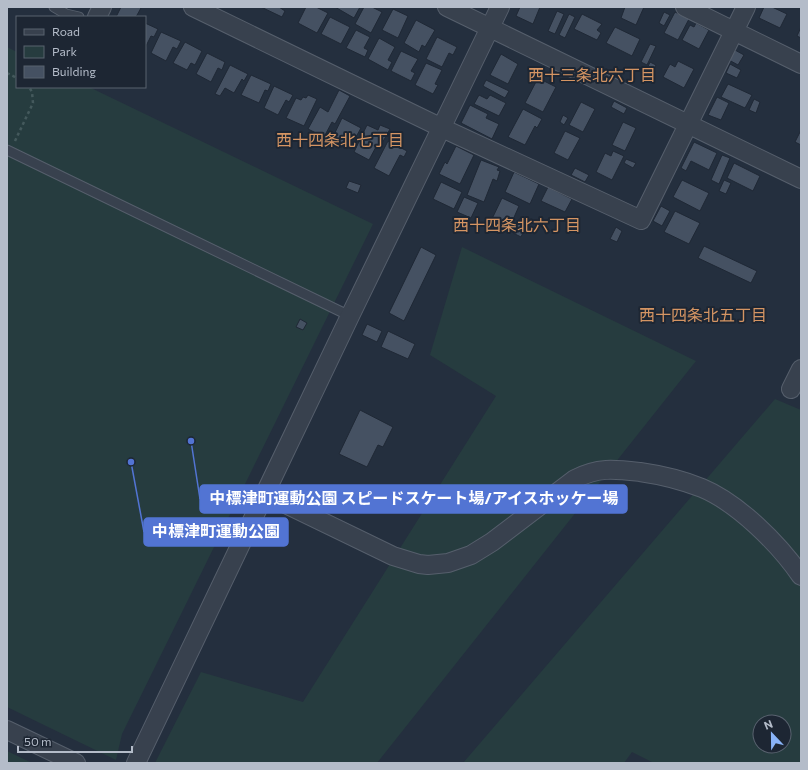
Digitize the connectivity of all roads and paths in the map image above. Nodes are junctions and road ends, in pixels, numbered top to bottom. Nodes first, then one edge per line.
1 (54, 7) edge
2 (102, 7) edge
3 (193, 7) edge
4 (447, 7) edge
5 (500, 7) edge
6 (685, 7) edge
7 (746, 7) edge
8 (75, 16) edge
9 (98, 16) edge
10 (490, 27) junction
11 (734, 31) junction
12 (801, 64) edge
13 (7, 73) edge
14 (16, 78) edge
15 (30, 88) edge
16 (689, 124) junction
17 (442, 128) junction
18 (9, 150) edge
19 (801, 179) edge
20 (350, 316) junction
21 (801, 369) edge
22 (791, 389) dead end
23 (265, 494) junction
24 (801, 576) edge
25 (7, 730) edge
26 (76, 763) edge
27 (136, 763) edge

1 - 8 lane
2 - 9 street
3 - 17 street
4 - 10 street
5 - 10 street
6 - 11 street
7 - 11 street
10 - 16 street
10 - 17 street
11 - 12 street
11 - 16 street
13 - 14 path
15 - 18 path
16 - 17 street
16 - 19 street
17 - 20 street
18 - 20 lane
20 - 23 street
21 - 22 street
23 - 24 street
23 - 27 street
25 - 26 street

